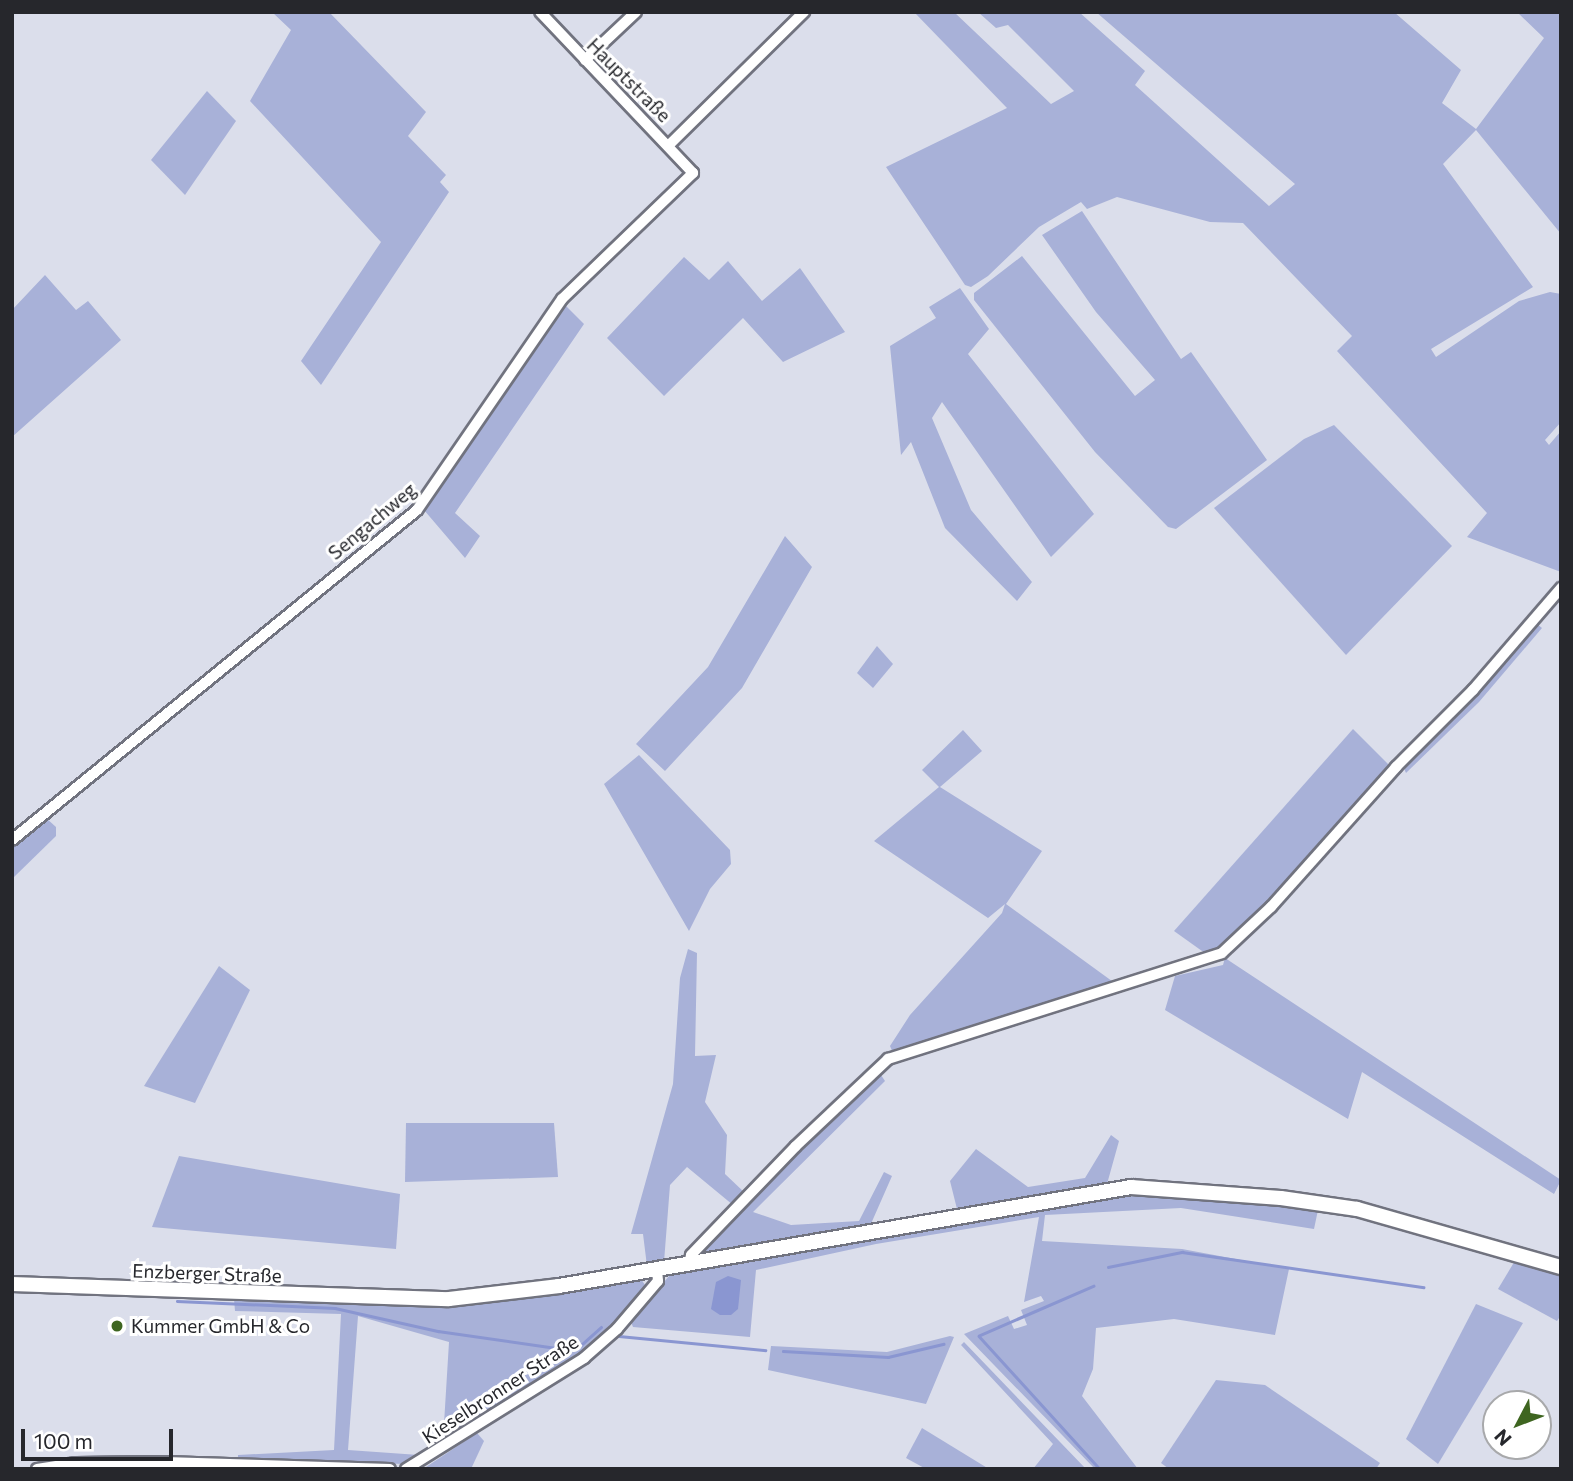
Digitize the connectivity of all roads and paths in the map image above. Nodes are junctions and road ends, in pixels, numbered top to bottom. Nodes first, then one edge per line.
1 (540, 12) edge
2 (636, 12) edge
3 (804, 12) edge
4 (585, 60) junction
5 (669, 145) junction
6 (693, 173) joint
7 (1561, 588) edge
8 (12, 840) edge
9 (689, 1264) junction
10 (1561, 1266) edge
11 (657, 1270) junction
12 (12, 1284) edge
13 (37, 1469) edge
14 (390, 1469) edge
15 (406, 1469) edge

1 - 4 street, Hauptstraße
2 - 4 street
3 - 5 street
4 - 5 street, Hauptstraße
5 - 6 street, Hauptstraße
6 - 8 street, Sengachweg
7 - 9 street
9 - 10 main road, Enzberger Straße
9 - 11 main road, Enzberger Straße
11 - 12 main road, Enzberger Straße
11 - 15 street, Kieselbronner Straße
13 - 14 street

